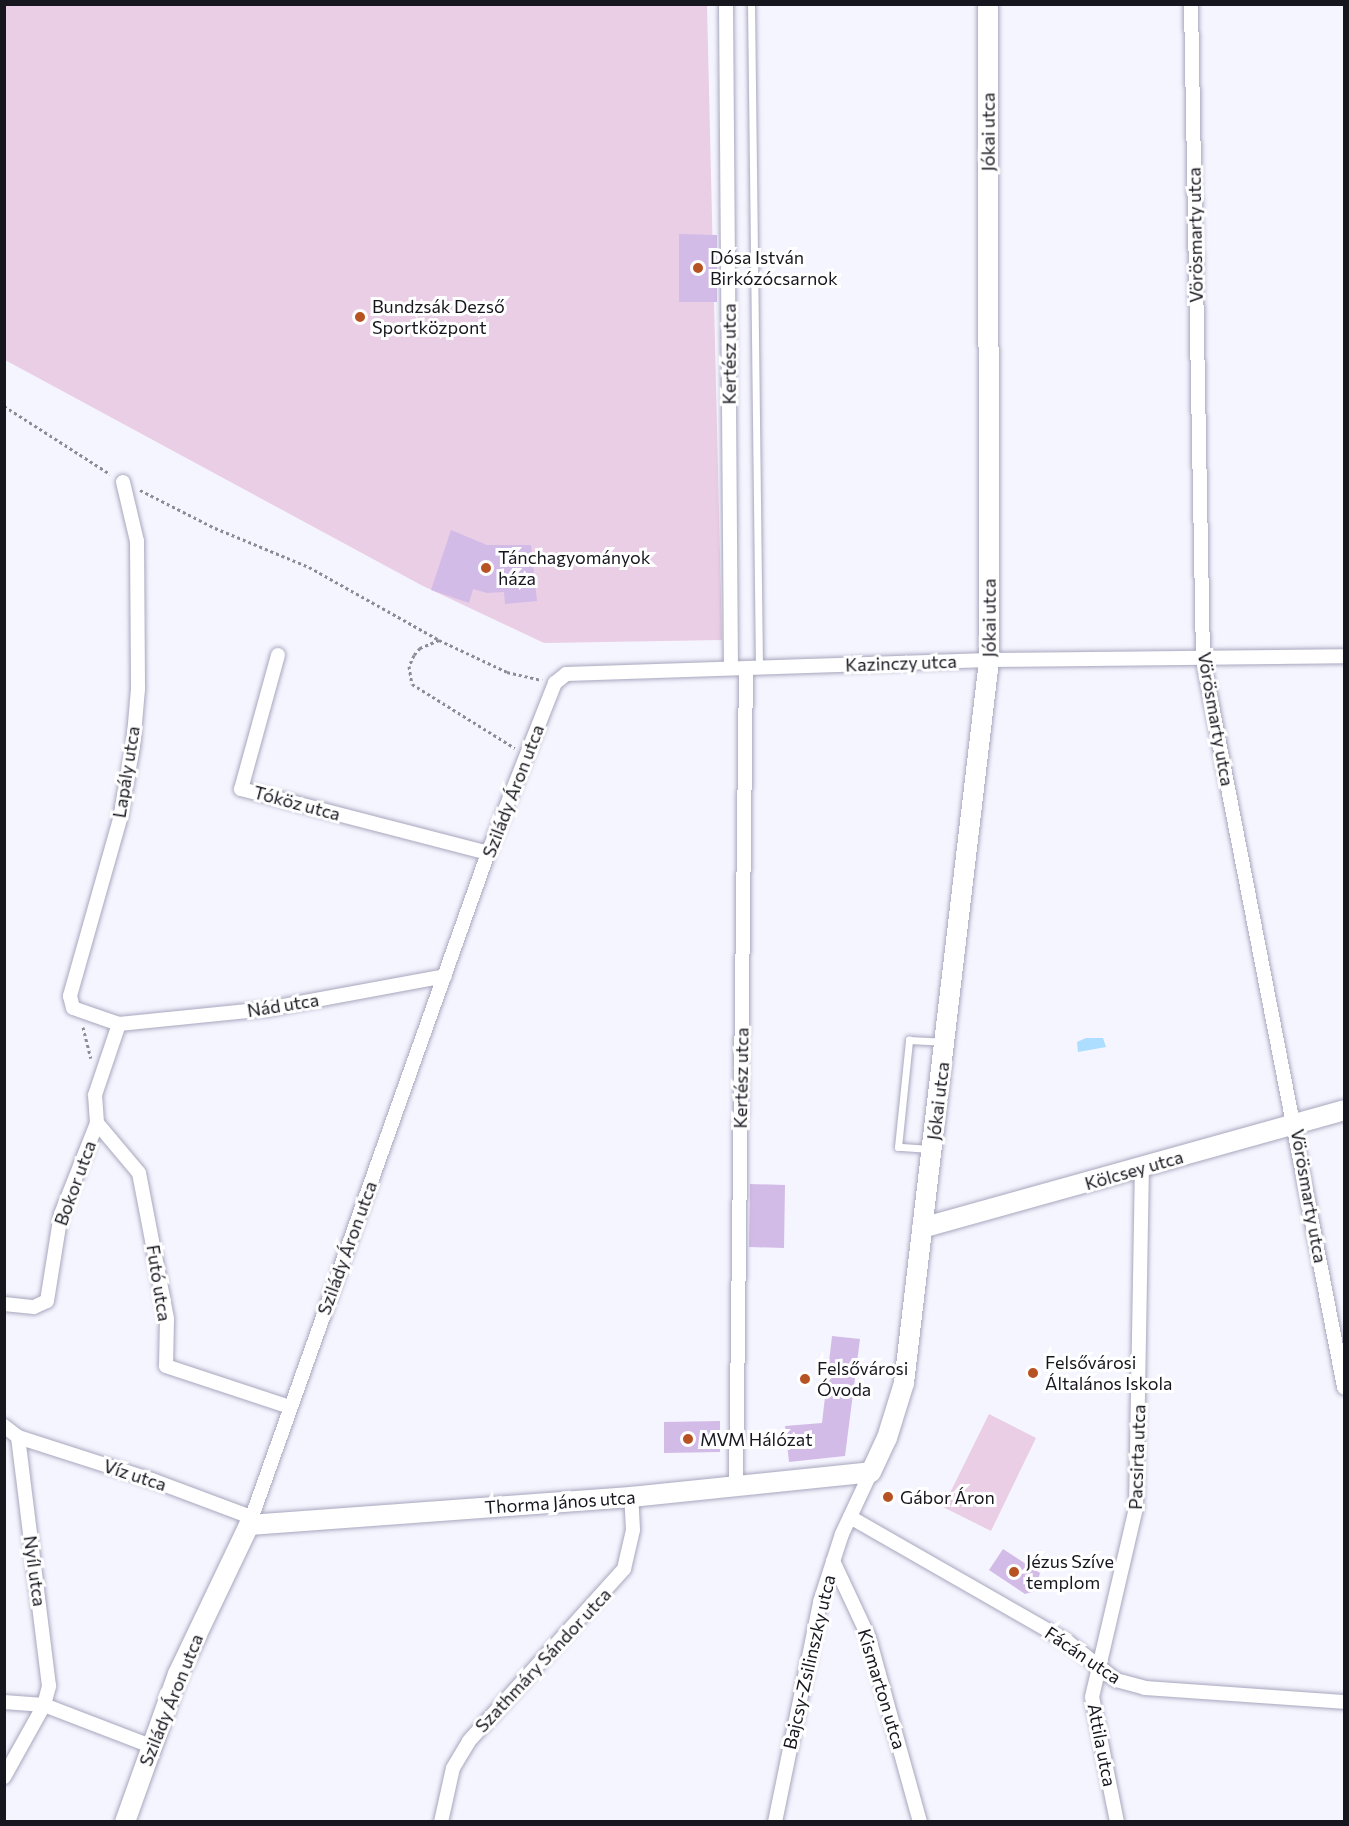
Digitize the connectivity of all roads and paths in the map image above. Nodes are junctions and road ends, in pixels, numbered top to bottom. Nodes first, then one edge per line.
1 (726, 4) edge
2 (751, 4) edge
3 (987, 4) edge
4 (1191, 4) edge
5 (4, 406) edge
6 (123, 482) junction
7 (439, 640) junction
8 (278, 655) dead end
9 (1344, 656) edge
10 (1203, 659) junction
11 (989, 660) junction
12 (731, 668) junction
13 (753, 668) junction
14 (561, 679) junction
15 (526, 757) junction
16 (488, 853) junction
17 (445, 976) junction
18 (81, 1014) junction
19 (119, 1024) junction
20 (945, 1042) junction
21 (94, 1067) dead end
22 (1344, 1110) edge
23 (97, 1123) junction
24 (1296, 1123) junction
25 (932, 1149) junction
26 (1142, 1168) junction
27 (922, 1228) junction
28 (4, 1304) edge
29 (1344, 1387) edge
30 (290, 1407) junction
31 (4, 1426) edge
32 (18, 1437) junction
33 (871, 1473) junction
34 (736, 1487) junction
35 (631, 1497) junction
36 (850, 1516) junction
37 (250, 1521) junction
38 (833, 1562) junction
39 (1099, 1669) junction
40 (4, 1702) edge
41 (1344, 1702) edge
42 (44, 1705) junction
43 (151, 1746) junction
44 (4, 1777) edge
45 (125, 1821) edge
46 (441, 1821) edge
47 (775, 1821) edge
48 (920, 1821) edge
49 (1118, 1821) edge

1 - 12 street, Kertész utca
2 - 13 lane
3 - 11 street, Jókai utca
4 - 10 street, Vörösmarty utca
5 - 6 path
6 - 7 path
6 - 18 street, Lapály utca
7 - 14 path
7 - 15 path
8 - 16 street, Tóköz utca
9 - 10 street, Kazinczy utca
10 - 11 street, Kazinczy utca
10 - 24 street, Vörösmarty utca
11 - 13 street, Kazinczy utca
11 - 20 street, Jókai utca
12 - 13 street, Kazinczy utca
12 - 14 street, Kazinczy utca
13 - 34 street, Kertész utca
14 - 15 street, Szilády Áron utca
15 - 16 street, Szilády Áron utca
16 - 17 street, Szilády Áron utca
17 - 19 street, Nád utca
17 - 30 street, Szilády Áron utca
18 - 19 street
18 - 21 path
19 - 23 street, Bokor utca
20 - 25 street, Jókai utca
20 - 25 lane
22 - 24 street, Kölcsey utca
23 - 28 street, Bokor utca
23 - 30 street, Futó utca
24 - 26 street, Kölcsey utca
24 - 29 street, Vörösmarty utca
25 - 27 street, Jókai utca
26 - 27 street, Kölcsey utca
26 - 39 street, Pacsirta utca
27 - 33 street, Jókai utca
30 - 37 street, Szilády Áron utca
31 - 32 street
32 - 37 street, Víz utca
32 - 42 street, Nyíl utca
33 - 34 street, Thorma János utca
33 - 36 street, Bajcsy-Zsilinszky utca
34 - 35 street, Thorma János utca
35 - 37 street, Thorma János utca
35 - 46 street, Szathmáry Sándor utca
36 - 38 street, Bajcsy-Zsilinszky utca
36 - 39 street, Fácán utca
37 - 43 street, Szilády Áron utca
38 - 47 street, Bajcsy-Zsilinszky utca
38 - 48 street, Kismarton utca
39 - 41 street, Fácán utca
39 - 49 street, Attila utca
40 - 42 street
42 - 43 street
42 - 44 street, Nyíl utca
43 - 45 street, Szilády Áron utca

